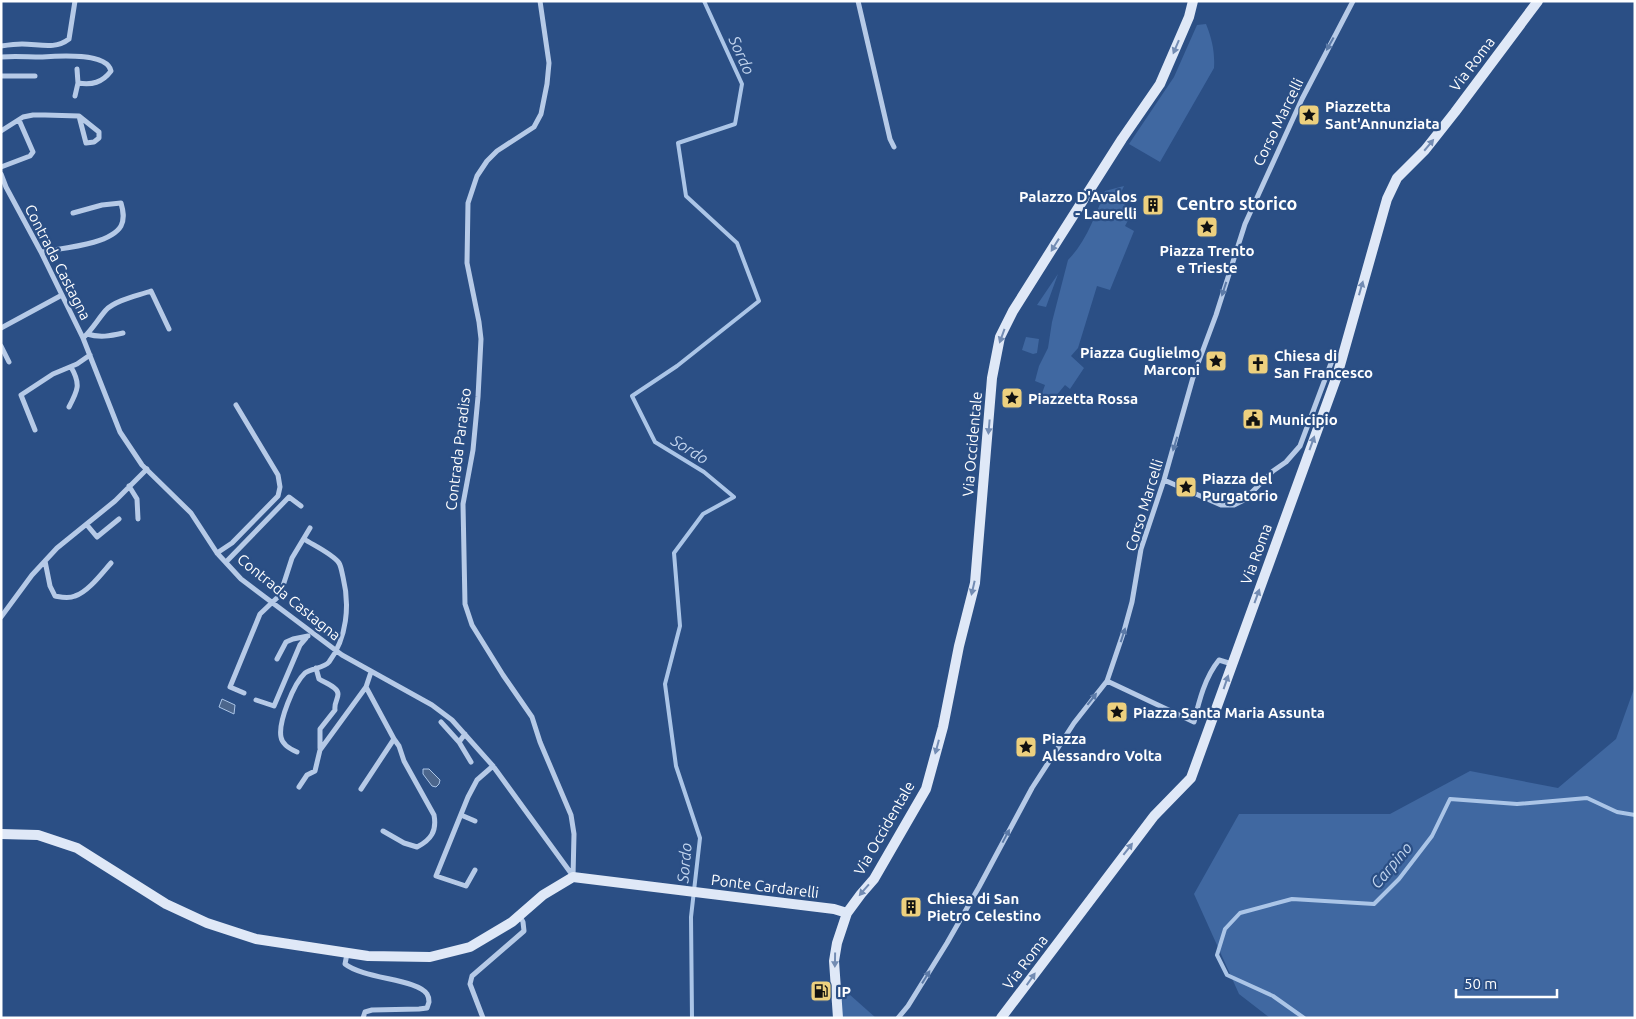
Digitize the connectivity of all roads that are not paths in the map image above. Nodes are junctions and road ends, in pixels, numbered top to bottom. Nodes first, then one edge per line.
1 (75, 1) edge
2 (540, 1) edge
3 (858, 1) edge
4 (1193, 1) edge
5 (1353, 1) edge
6 (1538, 1) edge
7 (1, 46) edge
8 (1, 57) edge
9 (77, 69) dead end
10 (1, 76) edge
11 (35, 76) dead end
12 (78, 83) junction
13 (75, 96) dead end
14 (78, 116) junction
15 (20, 120) junction
16 (1, 131) edge
17 (894, 147) dead end
18 (1, 167) edge
19 (1, 174) edge
20 (73, 213) dead end
21 (41, 252) junction
22 (62, 295) junction
23 (1, 328) edge
24 (169, 329) dead end
25 (123, 333) dead end
26 (85, 336) junction
27 (1, 346) edge
28 (90, 355) junction
29 (1342, 355) junction
30 (9, 362) dead end
31 (71, 367) junction
32 (236, 405) dead end
33 (69, 407) dead end
34 (35, 430) dead end
35 (147, 469) junction
36 (1164, 480) junction
37 (130, 486) junction
38 (301, 506) dead end
39 (119, 519) dead end
40 (138, 519) dead end
41 (87, 525) junction
42 (310, 528) dead end
43 (304, 540) junction
44 (217, 553) junction
45 (46, 561) junction
46 (226, 562) junction
47 (111, 563) dead end
48 (272, 603) junction
49 (1, 617) edge
50 (313, 634) junction
51 (306, 638) junction
52 (336, 651) junction
53 (277, 659) dead end
54 (1232, 664) junction
55 (316, 668) junction
56 (372, 672) junction
57 (1107, 681) junction
58 (366, 687) junction
59 (244, 692) dead end
60 (256, 700) dead end
61 (441, 722) dead end
62 (465, 734) junction
63 (394, 739) junction
64 (459, 742) junction
65 (320, 750) junction
66 (297, 752) dead end
67 (471, 762) dead end
68 (493, 766) junction
69 (299, 787) dead end
70 (361, 788) dead end
71 (461, 815) junction
72 (475, 821) dead end
73 (383, 831) dead end
74 (1, 834) edge
75 (475, 870) dead end
76 (574, 877) junction
77 (847, 913) junction
78 (520, 915) junction
79 (346, 954) junction
80 (362, 1018) edge
81 (483, 1018) edge
82 (838, 1018) edge
83 (898, 1018) edge
84 (1001, 1018) edge

1 - 7 street
2 - 76 street, Contrada Paradiso
3 - 17 street
4 -> 77 main road, Via Occidentale
5 -> 36 street, Corso Marcelli
29 -> 6 main road, Via Roma
8 - 12 street
9 - 12 street
10 - 11 street
12 - 13 street
14 - 14 street
14 - 15 street
15 - 16 street
15 - 18 street
19 - 21 street, Contrada Castagna
20 - 21 street
21 - 22 street, Contrada Castagna
22 - 23 street
22 - 26 street, Contrada Castagna
24 - 26 street
25 - 26 street
26 - 28 street, Contrada Castagna
27 - 30 street
28 - 31 street
28 - 35 street, Contrada Castagna
29 - 36 street
54 -> 29 main road, Via Roma
31 - 33 street
31 - 34 street
32 - 44 street
35 - 37 street
35 - 44 street, Contrada Castagna
57 -> 36 street, Corso Marcelli
37 - 40 street
37 - 41 street
38 - 46 street
39 - 41 street
41 - 45 street
42 - 43 street
43 - 48 street
43 - 52 street
44 - 46 street, Contrada Castagna
45 - 47 street
45 - 49 street
46 - 48 street, Contrada Castagna
48 - 50 street, Contrada Castagna
48 - 59 street
50 - 51 street
50 - 52 street, Contrada Castagna
51 - 53 street
51 - 60 street
52 - 55 street
52 - 56 street, Contrada Castagna
54 - 57 street
84 -> 54 main road, Via Roma
55 - 65 street
55 - 66 street
56 - 58 street
56 - 62 street, Contrada Castagna
83 -> 57 street, Corso Marcelli
58 - 63 street
58 - 65 street
61 - 64 street
62 - 64 street
62 - 68 street, Contrada Castagna
63 - 70 street
63 - 73 street
64 - 67 street
65 - 69 street
68 - 71 street
68 - 76 street, Contrada Castagna
71 - 72 street
71 - 75 street
74 - 79 main road
76 - 77 main road, Ponte Cardarelli
76 - 78 main road
77 -> 82 main road, Via Occidentale
78 - 79 main road
78 - 81 street
79 - 80 street

